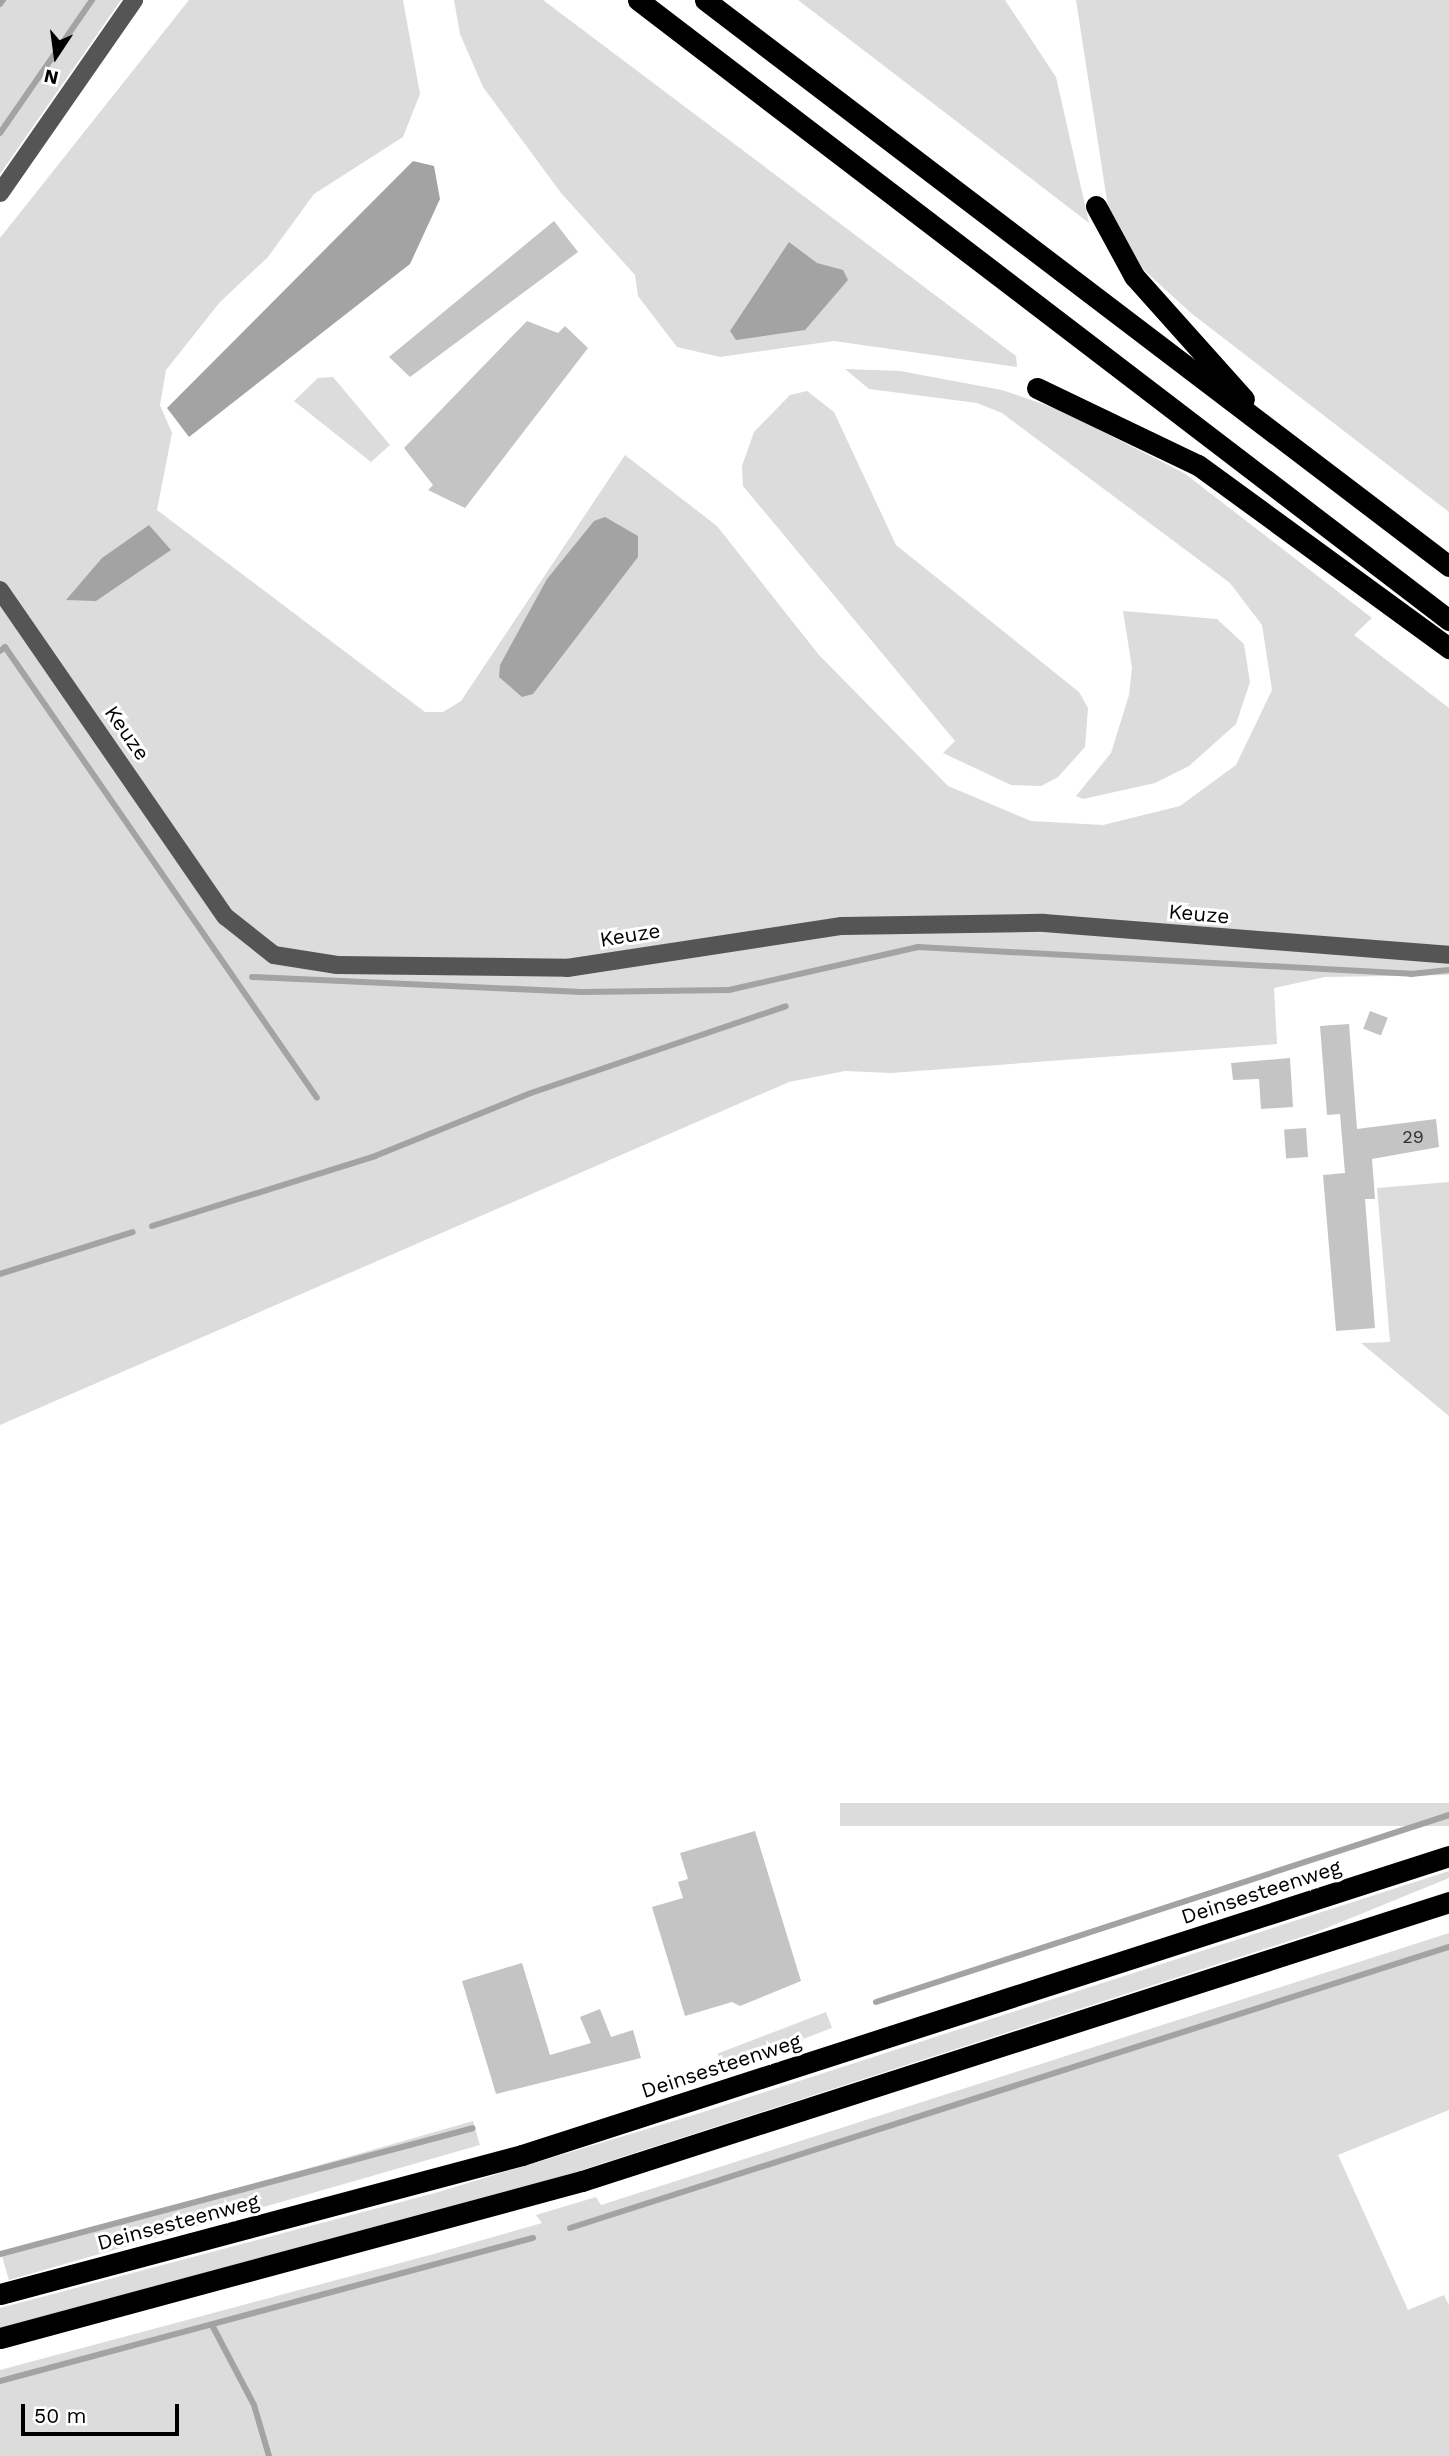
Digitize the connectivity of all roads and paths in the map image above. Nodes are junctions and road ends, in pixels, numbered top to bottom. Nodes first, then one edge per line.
1 (134, 0) edge
2 (638, 0) edge
3 (705, 0) edge
4 (0, 193) edge
5 (1096, 206) dead end
6 (1037, 388) dead end
7 (1265, 426) junction
8 (1449, 566) edge
9 (0, 590) edge
10 (1449, 620) edge
11 (1449, 648) edge
12 (1449, 955) edge
13 (1449, 1856) edge
14 (1449, 1902) edge
15 (0, 2294) edge
16 (0, 2339) edge

1 - 4 street
2 - 10 highway
3 - 7 highway
5 - 7 highway
6 - 11 highway
7 - 8 highway
9 - 12 street, Keuze
13 - 15 highway, Deinsesteenweg
14 - 16 highway

